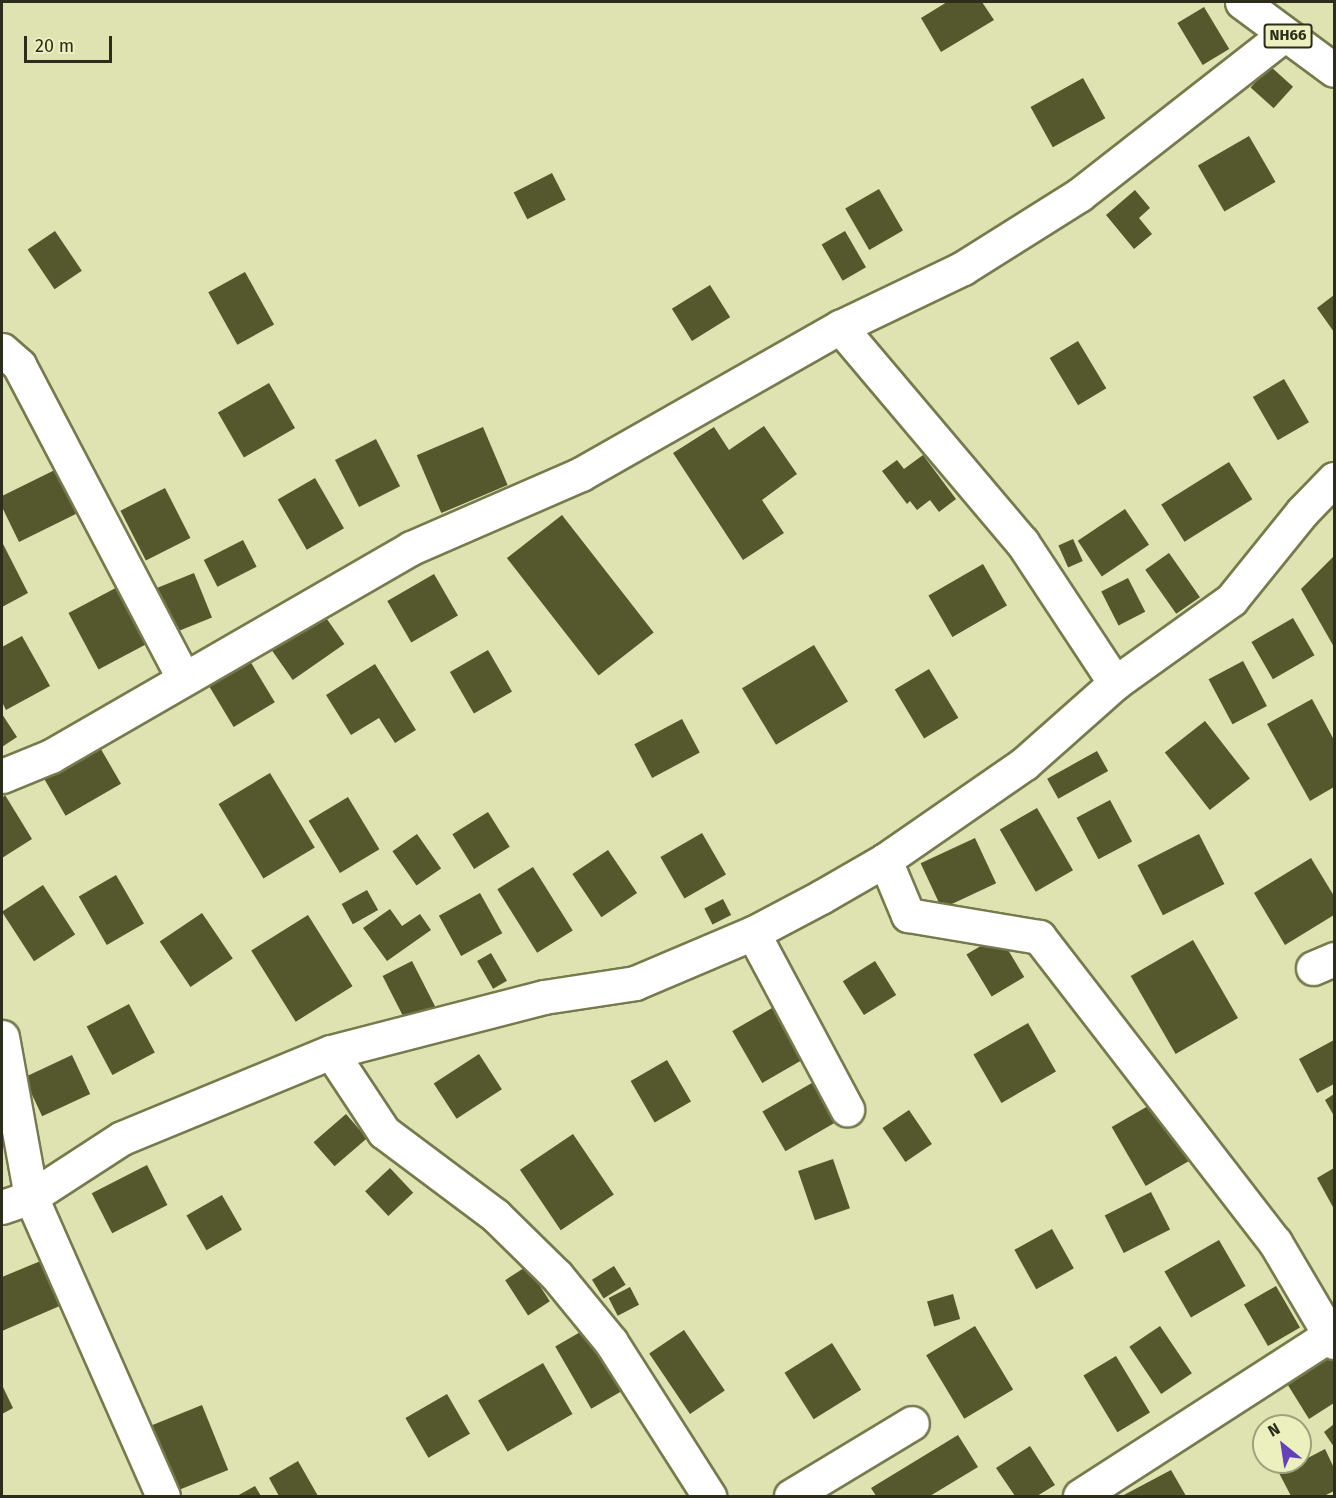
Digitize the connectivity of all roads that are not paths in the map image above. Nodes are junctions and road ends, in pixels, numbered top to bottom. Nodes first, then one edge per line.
1 (1242, 2) edge
2 (1285, 34) junction
3 (1335, 70) edge
4 (840, 327) junction
5 (2, 350) edge
6 (1335, 479) edge
7 (183, 677) junction
8 (1115, 683) junction
9 (2, 776) edge
10 (885, 860) junction
11 (753, 933) junction
12 (2, 1037) edge
13 (331, 1053) junction
14 (847, 1109) dead end
15 (16, 1202) edge
16 (1332, 1338) edge
17 (912, 1423) dead end
18 (163, 1497) edge
19 (709, 1497) edge
20 (791, 1497) edge
21 (1080, 1497) edge

1 - 2 main road, NH66
2 - 3 main road, NH66
2 - 4 main road
4 - 7 main road
4 - 8 main road
5 - 7 main road
6 - 8 main road
7 - 9 main road
8 - 10 main road
10 - 11 main road
10 - 16 main road
11 - 13 main road
11 - 14 main road
12 - 15 main road
13 - 15 main road
13 - 19 main road
15 - 18 main road
16 - 21 main road
17 - 20 main road

